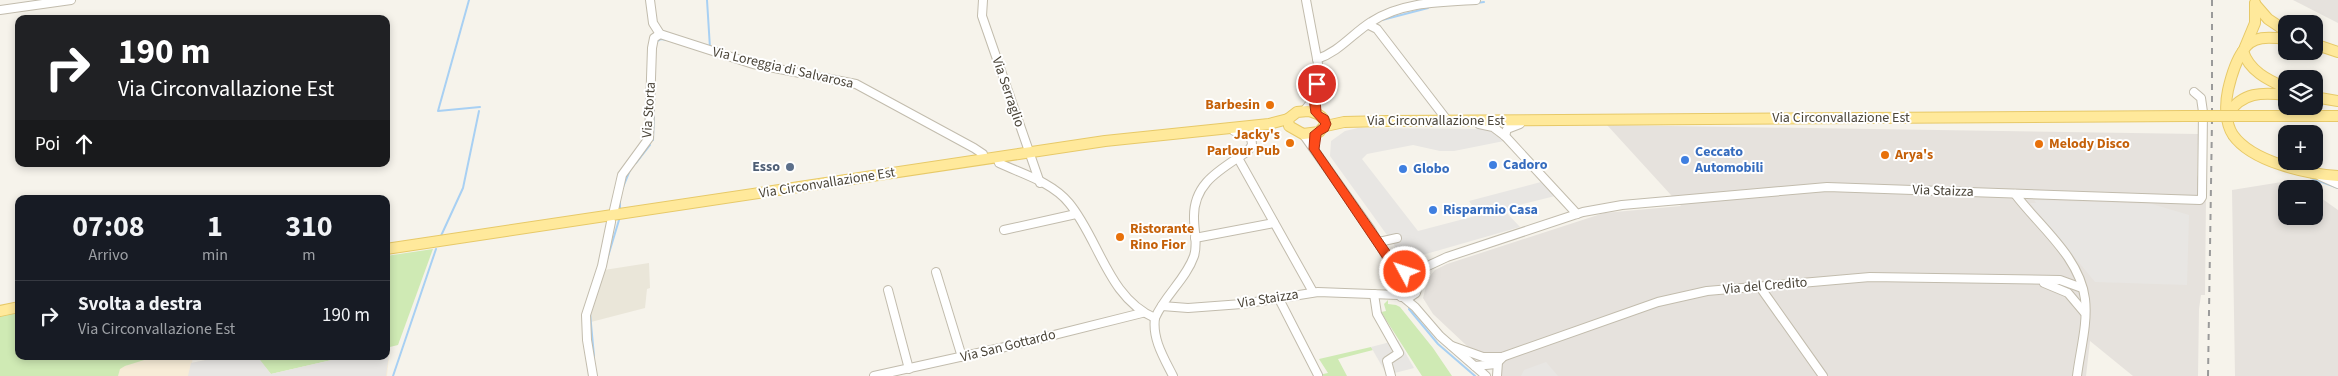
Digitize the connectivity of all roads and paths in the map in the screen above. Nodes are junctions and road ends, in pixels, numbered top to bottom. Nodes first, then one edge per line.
1 (71, 0) edge
2 (650, 0) edge
3 (983, 0) edge
4 (1306, 0) edge
5 (1476, 0) edge
6 (2254, 1) edge
7 (0, 10) edge
8 (1369, 25) junction
9 (2278, 26) edge
10 (660, 34) junction
11 (2278, 39) edge
12 (2323, 47) edge
13 (2244, 49) junction
14 (2338, 52) edge
15 (1317, 59) junction
16 (2278, 84) edge
17 (2194, 92) dead end
18 (2278, 95) edge
19 (1315, 99) junction
20 (2323, 99) edge
21 (2338, 101) edge
22 (1304, 111) junction
23 (2228, 114) junction
24 (2248, 116) junction
25 (2338, 116) edge
26 (1321, 119) junction
27 (1427, 120) junction
28 (1447, 120) junction
29 (1561, 120) junction
30 (2338, 121) edge
31 (1288, 122) junction
32 (1214, 129) junction
33 (1316, 133) junction
34 (1303, 134) junction
35 (1506, 136) junction
36 (1314, 149) junction
37 (1029, 153) junction
38 (997, 157) junction
39 (1238, 158) junction
40 (984, 159) junction
41 (2278, 162) edge
42 (2305, 170) junction
43 (2338, 171) edge
44 (2338, 176) edge
45 (1040, 182) junction
46 (2338, 184) edge
47 (2015, 194) junction
48 (614, 210) dead end
49 (1076, 214) junction
50 (1577, 214) junction
51 (611, 222) dead end
52 (1274, 223) junction
53 (1004, 230) dead end
54 (1195, 238) junction
55 (1397, 238) dead end
56 (1379, 242) junction
57 (390, 248) edge
58 (1391, 260) junction
59 (2071, 266) junction
60 (1424, 268) junction
61 (936, 272) dead end
62 (1409, 272) junction
63 (1397, 275) junction
64 (1420, 280) junction
65 (1394, 283) junction
66 (2058, 284) junction
67 (1760, 287) junction
68 (2082, 288) junction
69 (888, 290) dead end
70 (1312, 292) junction
71 (1374, 294) junction
72 (1416, 294) junction
73 (1401, 296) junction
74 (1278, 298) junction
75 (15, 306) edge
76 (1162, 306) junction
77 (0, 307) edge
78 (15, 307) edge
79 (0, 312) edge
80 (1420, 312) junction
81 (2084, 312) junction
82 (1142, 313) junction
83 (1155, 318) junction
84 (1452, 346) junction
85 (1505, 356) junction
86 (1487, 357) junction
87 (962, 358) junction
88 (1498, 362) junction
89 (1475, 366) junction
90 (908, 368) junction
91 (1318, 375) edge
92 (593, 376) edge
93 (874, 376) edge
94 (1173, 376) edge
95 (1391, 376) edge
96 (1486, 376) edge
97 (1497, 376) edge
98 (1823, 376) edge
99 (2077, 376) edge

1 - 7 street
2 - 10 street
3 - 37 street, Via Serraglio
4 - 15 street
5 - 8 street
6 - 9 main road
6 - 13 main road
8 - 15 street
8 - 28 street
10 - 40 street, Via Loreggia di Salvarosa
10 - 48 street, Via Storta
11 - 13 main road
12 - 14 main road
13 - 16 main road
13 - 23 main road
15 - 19 street
17 - 47 street, Via Staizza
18 - 23 main road
19 - 22 street
19 - 26 street
20 - 21 main road
22 - 26 main road
22 - 31 main road
23 - 41 main road
24 - 25 main road, Via Circonvallazione Est
24 - 29 main road, Via Circonvallazione Est, bridge
24 - 30 main road
26 - 27 main road, Via Circonvallazione Est
26 - 33 main road
27 - 28 main road, Via Circonvallazione Est
27 - 35 street
28 - 29 main road, Via Circonvallazione Est
29 - 35 street
31 - 32 main road, Via Circonvallazione Est
31 - 34 main road
32 - 37 main road, Via Circonvallazione Est
32 - 39 street
33 - 34 main road
33 - 36 street
34 - 36 street
35 - 50 street
36 - 56 street
37 - 38 main road, Via Circonvallazione Est
37 - 45 street, Via Serraglio
38 - 40 main road, Via Circonvallazione Est
38 - 45 street
39 - 52 street
39 - 54 street
40 - 57 main road, Via Circonvallazione Est
42 - 43 main road
42 - 44 main road
42 - 46 street
45 - 49 street
47 - 50 street, Via Staizza
47 - 59 street
49 - 53 street
49 - 82 street
50 - 60 street, Via Staizza
51 - 92 street
52 - 54 street
52 - 70 street
54 - 76 street
55 - 56 street
56 - 58 street
58 - 62 street
58 - 63 street
59 - 66 street
59 - 68 street
60 - 62 street, Via Staizza
60 - 64 street
61 - 87 street
62 - 63 street
62 - 64 street
63 - 65 street
64 - 72 street
65 - 71 street
65 - 73 street
66 - 67 street, Via del Credito
66 - 68 street, Via del Credito
66 - 81 street, Via del Credito
67 - 85 street, Via del Credito
67 - 98 street
68 - 81 street
69 - 90 street
70 - 71 street, Via Staizza
70 - 74 street, Via Staizza
71 - 73 street, Via Staizza
71 - 95 street
72 - 73 street
72 - 80 street
73 - 80 street
74 - 76 street, Via Staizza
74 - 91 street
75 - 77 main road
76 - 83 street
78 - 79 main road
80 - 84 street
81 - 99 street
82 - 83 street
82 - 87 street, Via San Gottardo
83 - 94 street
84 - 86 street, Via del Credito
84 - 89 street
85 - 86 street, Via del Credito
85 - 88 street, Via del Credito
86 - 89 street
87 - 90 street, Via San Gottardo
88 - 89 street
88 - 97 street
89 - 96 street
90 - 93 street, Via San Gottardo

